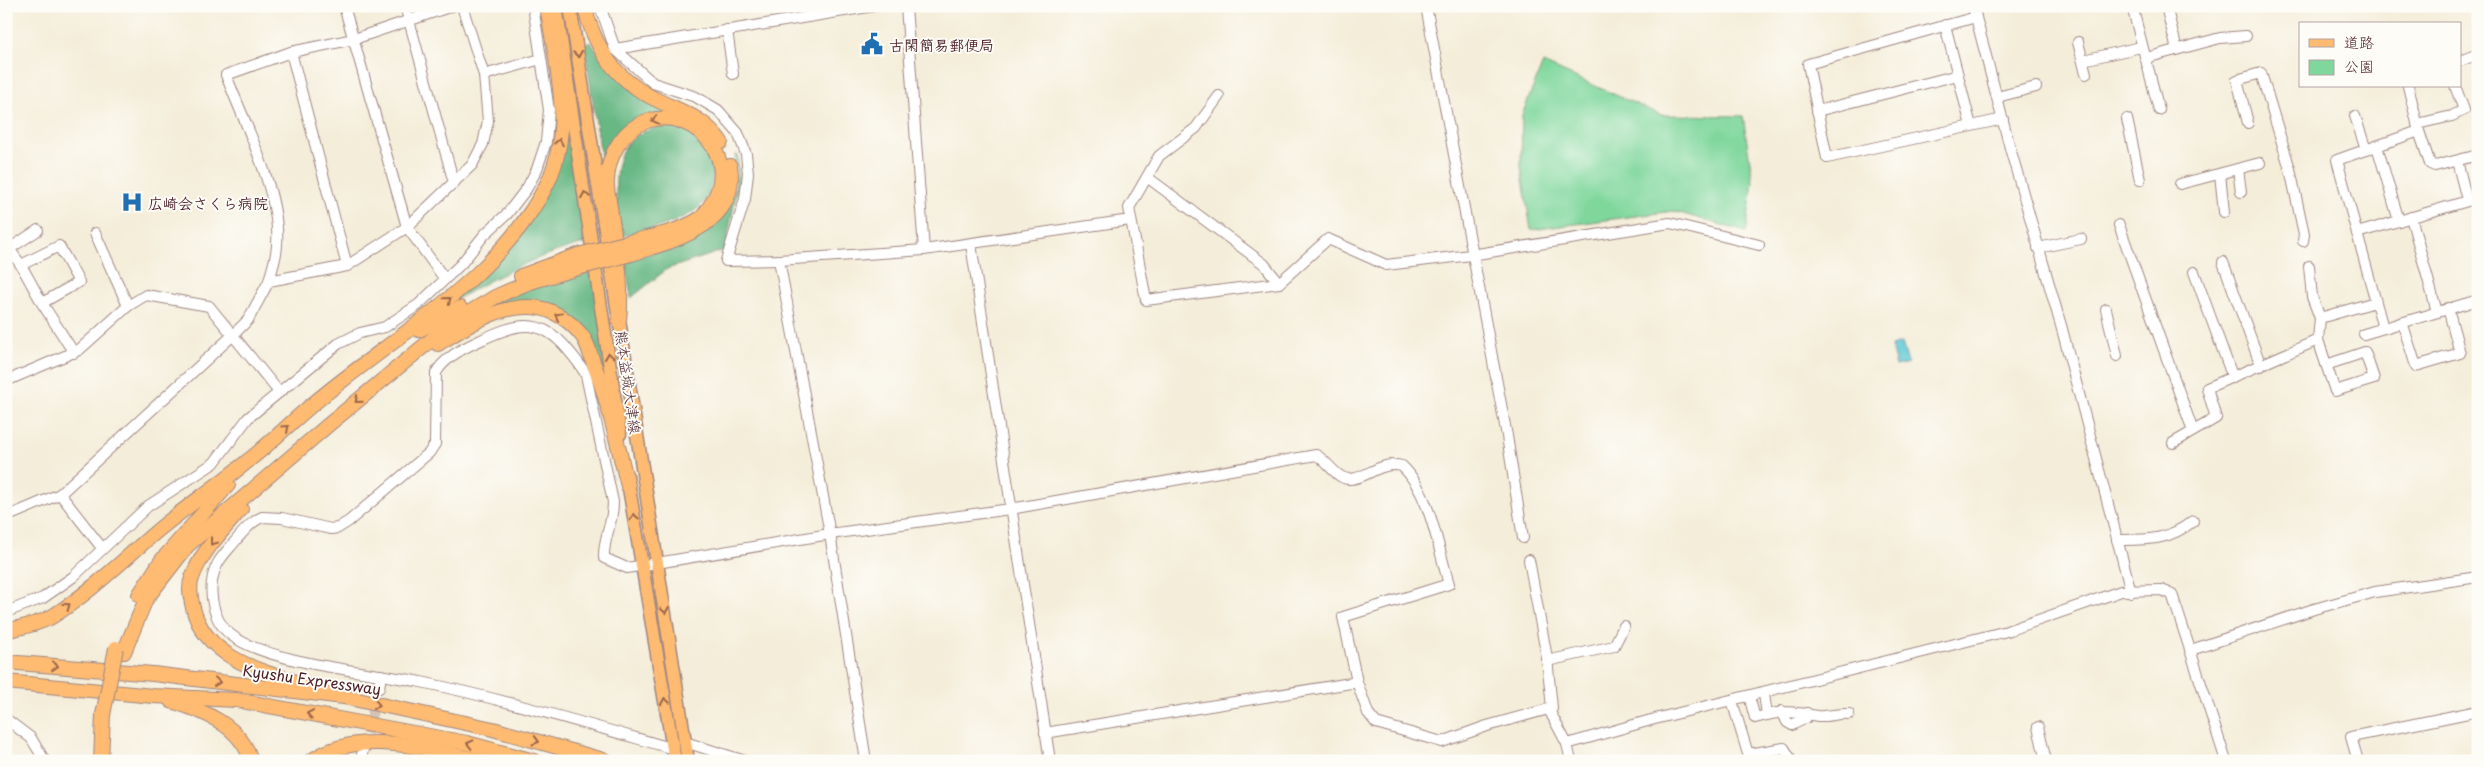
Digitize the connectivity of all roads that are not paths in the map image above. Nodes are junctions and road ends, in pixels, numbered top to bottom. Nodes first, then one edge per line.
1 (344, 6) edge
2 (406, 6) edge
3 (452, 6) edge
4 (462, 6) edge
5 (533, 6) edge
6 (547, 6) edge
7 (556, 6) edge
8 (570, 6) edge
9 (584, 6) edge
10 (600, 6) edge
11 (874, 6) edge
12 (906, 6) edge
13 (1426, 6) edge
14 (1973, 6) edge
15 (2132, 6) edge
16 (2166, 6) edge
17 (1976, 17) junction
18 (410, 19) junction
19 (1945, 25) junction
20 (727, 30) junction
21 (2246, 36) dead end
22 (354, 39) junction
23 (2078, 42) dead end
24 (2141, 47) junction
25 (615, 49) junction
26 (2177, 50) junction
27 (291, 52) junction
28 (2478, 54) edge
29 (2146, 58) junction
30 (541, 59) junction
31 (2083, 60) junction
32 (2462, 60) edge
33 (733, 74) dead end
34 (2086, 74) dead end
35 (484, 75) junction
36 (1958, 75) junction
37 (2036, 87) dead end
38 (2408, 88) edge
39 (2456, 88) edge
40 (1219, 96) dead end
41 (1997, 97) junction
42 (2159, 110) dead end
43 (1817, 111) junction
44 (2355, 116) dead end
45 (2002, 119) junction
46 (2127, 119) dead end
47 (2248, 123) dead end
48 (1971, 126) junction
49 (2418, 128) junction
50 (2377, 146) junction
51 (2366, 150) junction
52 (2478, 155) edge
53 (2457, 160) junction
54 (2260, 163) dead end
55 (2238, 169) junction
56 (2220, 174) junction
57 (1147, 177) junction
58 (2140, 180) dead end
59 (454, 183) junction
60 (2180, 184) dead end
61 (2241, 192) dead end
62 (2473, 199) edge
63 (2224, 212) dead end
64 (2411, 217) junction
65 (1130, 220) junction
66 (2399, 221) junction
67 (2119, 226) dead end
68 (407, 227) junction
69 (38, 230) dead end
70 (95, 233) dead end
71 (2357, 233) junction
72 (2081, 239) dead end
73 (2303, 241) dead end
74 (970, 244) junction
75 (1759, 245) dead end
76 (630, 248) junction
77 (2038, 248) junction
78 (8, 250) edge
79 (924, 250) junction
80 (1471, 255) junction
81 (779, 260) junction
82 (578, 262) junction
83 (2223, 262) dead end
84 (21, 265) junction
85 (347, 266) junction
86 (2309, 266) dead end
87 (2194, 272) dead end
88 (444, 278) junction
89 (269, 281) junction
90 (1280, 283) junction
91 (2478, 300) edge
92 (2375, 302) junction
93 (42, 303) junction
94 (128, 306) junction
95 (2448, 308) junction
96 (2106, 309) dead end
97 (2437, 312) junction
98 (2320, 318) junction
99 (619, 320) junction
100 (2402, 322) junction
101 (2383, 328) junction
102 (2364, 334) dead end
103 (232, 336) junction
104 (2318, 340) junction
105 (381, 350) junction
106 (74, 353) junction
107 (2117, 356) dead end
108 (2326, 365) junction
109 (2261, 366) junction
110 (396, 368) junction
111 (2234, 378) junction
112 (6, 381) edge
113 (279, 392) junction
114 (2193, 431) junction
115 (2173, 443) dead end
116 (250, 460) junction
117 (267, 478) junction
118 (628, 486) junction
119 (60, 494) junction
120 (1010, 508) junction
121 (6, 517) edge
122 (2193, 521) dead end
123 (830, 534) junction
124 (1523, 538) dead end
125 (2117, 540) junction
126 (102, 548) junction
127 (1529, 560) dead end
128 (658, 562) junction
129 (642, 565) junction
130 (2478, 577) edge
131 (2131, 592) junction
132 (6, 612) edge
133 (1624, 626) dead end
134 (6, 631) edge
135 (120, 650) junction
136 (2191, 650) junction
137 (1547, 661) junction
138 (6, 662) edge
139 (381, 675) junction
140 (6, 682) edge
141 (1357, 682) junction
142 (379, 688) tunnel mouth
143 (1764, 694) junction
144 (153, 696) junction
145 (1749, 696) junction
146 (344, 698) junction
147 (1732, 701) junction
148 (1548, 708) junction
149 (2478, 711) edge
150 (1849, 714) dead end
151 (1768, 715) junction
152 (107, 717) junction
153 (6, 719) edge
154 (2038, 727) dead end
155 (1045, 733) junction
156 (685, 742) junction
157 (1567, 744) junction
158 (363, 749) tunnel mouth
159 (675, 755) edge
160 (41, 759) edge
161 (101, 761) edge
162 (110, 761) edge
163 (251, 761) edge
164 (311, 761) edge
165 (361, 761) edge
166 (483, 761) edge
167 (534, 761) edge
168 (607, 761) edge
169 (688, 761) edge
170 (745, 761) edge
171 (866, 761) edge
172 (1050, 761) edge
173 (1571, 761) edge
174 (1792, 761) edge
175 (2046, 761) edge
176 (2226, 761) edge
177 (2358, 761) edge

1 - 22 street
2 - 18 street
3 - 18 street
4 - 35 street
5 - 30 street
105 -> 6 highway
118 -> 7 main road, 熊本益城大津線
8 -> 99 main road, 熊本益城大津線
9 - 76 highway
10 - 25 street
11 - 20 street
12 - 79 street
13 - 80 street
14 - 17 street
15 - 24 street
16 - 26 street
17 - 19 street
17 - 41 street
18 - 22 street
18 - 59 street
19 - 36 street
19 - 43 street
20 - 25 street
20 - 33 street
21 - 26 street
22 - 27 street
22 - 68 street
23 - 31 street
24 - 29 street
24 - 31 street
25 - 81 street
26 - 29 street
27 - 85 street
27 - 89 street
28 - 32 street
29 - 42 street
30 - 35 street
30 - 88 street
31 - 34 street
35 - 59 street
36 - 43 street
36 - 48 street
37 - 41 street
38 - 49 street
39 - 49 street
40 - 57 street
41 - 45 street
43 - 48 street
44 - 51 street
45 - 48 street
45 - 77 street
46 - 58 street
47 - 73 street
49 - 50 street
49 - 53 street
50 - 51 street
50 - 66 street
51 - 71 street
52 - 53 street
53 - 62 street
54 - 55 street
55 - 56 street
55 - 61 street
56 - 60 street
56 - 63 street
57 - 65 street
57 - 90 street
59 - 68 street
62 - 64 street
64 - 66 street
64 - 97 street
65 - 74 street
65 - 90 street
66 - 71 street
67 - 114 street
68 - 85 street
68 - 88 street
69 - 78 street
70 - 94 street
71 - 92 street
72 - 77 street
74 - 79 street
74 - 120 street
75 - 80 street
76 - 82 highway, bridge
76 -> 99 highway
77 - 125 street
78 - 84 street
79 - 81 street
80 - 90 street
80 - 124 street
81 - 123 street
82 - 105 highway
82 - 110 highway
83 - 109 street
84 - 93 street
84 - 93 street
85 - 89 street
86 - 98 street
87 - 111 street
88 - 113 street
89 - 103 street
91 - 95 street
92 - 98 street
92 - 101 street
93 - 106 street
94 - 103 street
94 - 106 street
95 - 97 street
95 - 100 street
96 - 107 street
97 - 100 street
98 - 104 street
99 - 128 main road, 熊本益城大津線
100 - 101 street
101 - 102 street
103 - 113 street
103 - 119 street
104 - 108 street
104 - 109 street
116 -> 105 highway
106 - 112 street
108 - 108 street
109 - 111 street
110 -> 117 highway
118 -> 110 highway
111 - 114 street
113 - 126 street
114 - 115 street
134 -> 116 highway
116 - 135 highway
117 - 135 highway
117 -> 146 highway
129 -> 118 main road, 熊本益城大津線
119 - 121 street
119 - 126 street
120 - 123 street
120 - 141 street
120 - 155 street
122 - 125 street
123 - 128 street
123 - 171 street
125 - 131 street
126 - 132 street
127 - 137 street
128 - 129 street
128 -> 156 main road, 熊本益城大津線
129 - 139 street
159 -> 129 main road, 熊本益城大津線
130 - 136 street
131 - 136 street
131 - 143 street
133 - 137 street
135 - 152 highway, bridge
136 - 176 street
137 - 148 street
138 -> 146 highway, Kyushu Expressway
139 - 142 street
139 - 159 street
140 - 144 highway
141 - 148 street
141 - 155 street
143 - 145 street
143 - 151 street
144 - 163 highway
167 -> 144 highway
145 - 147 street
145 - 151 street
146 -> 168 highway, Kyushu Expressway
147 - 157 street
147 - 174 street
148 - 157 street
149 - 177 street
150 - 151 street
152 - 161 highway
152 - 162 highway
153 - 160 street
154 - 175 street
155 - 172 street
156 - 169 main road, 熊本益城大津線
156 - 170 street
157 - 173 street
158 - 165 street
164 - 166 highway

